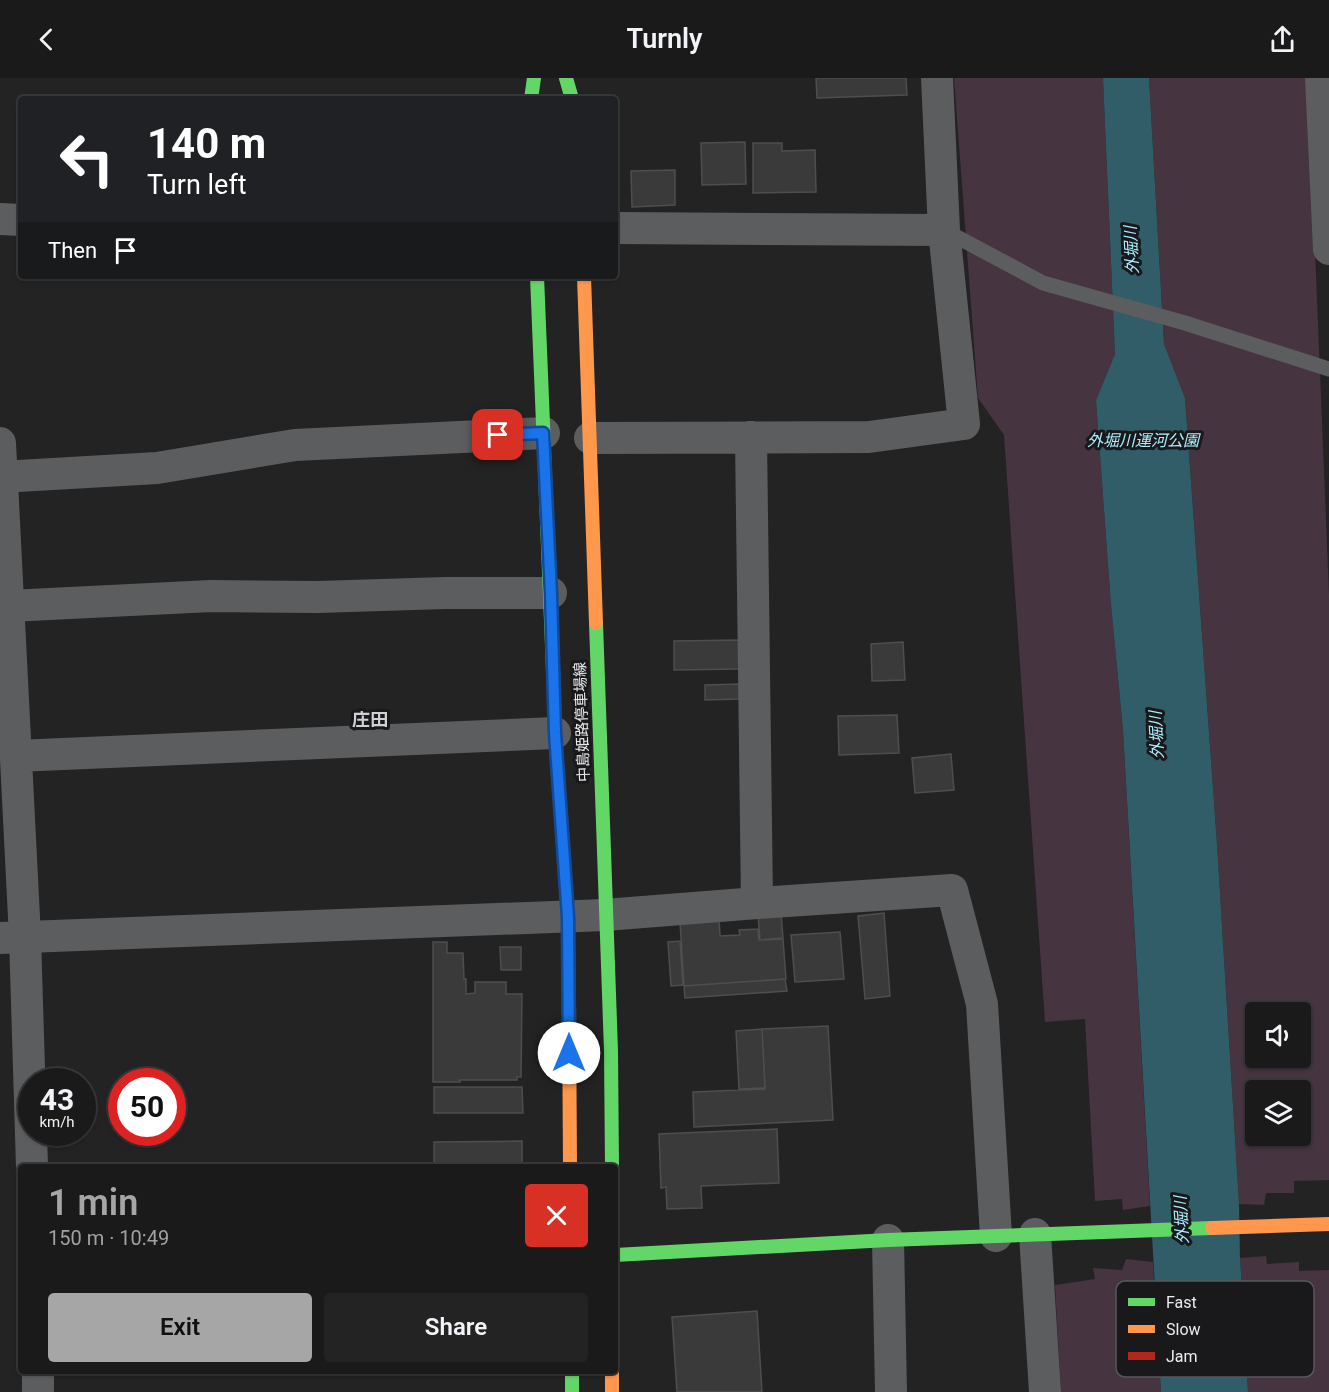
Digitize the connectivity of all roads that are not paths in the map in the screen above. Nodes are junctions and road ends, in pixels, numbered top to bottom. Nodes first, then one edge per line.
1 (534, 78) edge
2 (566, 78) edge
3 (937, 78) edge
4 (1321, 78) edge
5 (531, 96) edge
6 (571, 96) edge
7 (0, 219) edge
8 (18, 220) edge
9 (618, 228) edge
10 (944, 230) junction
11 (1329, 249) edge
12 (537, 279) edge
13 (584, 279) edge
14 (1329, 369) edge
15 (543, 433) junction
16 (751, 437) junction
17 (590, 438) junction
18 (0, 443) edge
19 (1, 477) edge
20 (551, 593) junction
21 (9, 606) junction
22 (555, 733) junction
23 (16, 756) junction
24 (757, 903) junction
25 (605, 915) junction
26 (568, 917) junction
27 (12, 937) edge
28 (32, 1164) edge
29 (570, 1164) edge
30 (612, 1164) edge
31 (1329, 1224) edge
32 (1035, 1234) junction
33 (996, 1236) junction
34 (888, 1240) junction
35 (618, 1255) edge
36 (38, 1374) edge
37 (572, 1374) edge
38 (612, 1374) edge
39 (38, 1392) edge
40 (573, 1392) edge
41 (612, 1392) edge
42 (891, 1392) edge
43 (1044, 1392) edge

1 - 5 main road
2 - 6 main road
3 - 10 street
4 - 11 street
7 - 8 street
9 - 10 street
10 - 14 lane
10 - 16 street
12 - 15 main road, 中島姫路停車場線
13 - 17 main road, 中島姫路停車場線
15 - 19 street
15 - 20 main road, 中島姫路停車場線
16 - 17 street
16 - 24 street
17 - 25 main road, 中島姫路停車場線
18 - 19 street
19 - 21 street
20 - 21 street
20 - 22 main road, 中島姫路停車場線
21 - 23 street
22 - 23 street
22 - 26 main road, 中島姫路停車場線
23 - 27 street
24 - 25 street
24 - 33 street
25 - 26 street
25 - 30 main road, 中島姫路停車場線
26 - 27 street
26 - 29 main road, 中島姫路停車場線
27 - 28 street
31 - 32 main road
32 - 33 main road
32 - 43 street
33 - 34 main road
34 - 35 main road
34 - 42 street
36 - 39 street
37 - 40 main road
38 - 41 main road

